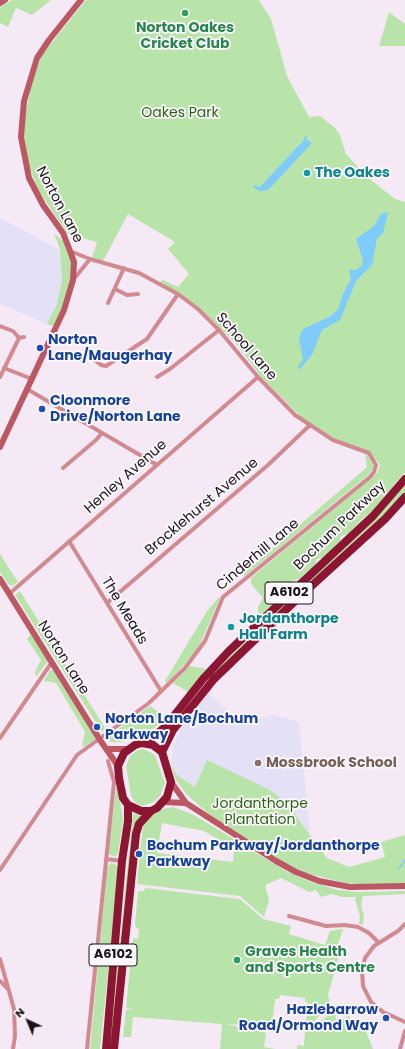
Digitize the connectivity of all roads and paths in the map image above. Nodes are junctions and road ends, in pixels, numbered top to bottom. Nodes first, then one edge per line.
1 (5, 0) edge
2 (82, 0) edge
3 (0, 3) edge
4 (70, 251) junction
5 (90, 259) junction
6 (124, 268) junction
7 (73, 280) junction
8 (115, 289) junction
9 (138, 294) dead end
10 (178, 294) junction
11 (108, 303) dead end
12 (0, 326) edge
13 (219, 330) junction
14 (86, 353) dead end
15 (4, 368) junction
16 (0, 377) edge
17 (157, 377) dead end
18 (258, 378) junction
19 (32, 379) junction
20 (27, 389) junction
21 (310, 426) junction
22 (102, 433) junction
23 (0, 447) edge
24 (157, 465) junction
25 (376, 465) joint
26 (64, 468) dead end
27 (405, 479) edge
28 (405, 497) edge
29 (69, 541) junction
30 (0, 579) edge
31 (9, 594) junction
32 (107, 603) junction
33 (52, 662) junction
34 (161, 692) junction
35 (0, 738) edge
36 (100, 740) junction
37 (142, 743) junction
38 (107, 749) junction
39 (128, 749) junction
40 (162, 752) junction
41 (108, 761) dead end
42 (118, 766) junction
43 (171, 782) junction
44 (163, 802) junction
45 (186, 803) junction
46 (128, 805) junction
47 (151, 811) junction
48 (106, 859) junction
49 (122, 861) junction
50 (0, 870) edge
51 (405, 886) edge
52 (289, 916) dead end
53 (404, 926) edge
54 (378, 942) junction
55 (0, 959) edge
56 (0, 981) edge
57 (8, 989) junction
58 (405, 1022) edge
59 (405, 1031) edge
60 (13, 1049) edge
61 (87, 1049) edge
62 (106, 1049) edge
63 (114, 1049) edge
64 (400, 1049) edge

1 - 3 street
2 - 4 street, Norton Lane
4 - 5 street, School Lane
4 - 7 street, Norton Lane
5 - 6 street, School Lane
5 - 7 street
6 - 8 street
6 - 10 street, School Lane
7 - 19 street, Norton Lane
8 - 9 street
8 - 11 street
10 - 13 street, School Lane
10 - 14 street
12 - 15 street
13 - 17 street
13 - 18 street, School Lane
15 - 16 street
15 - 19 street
18 - 21 street, School Lane
18 - 24 street, Henley Avenue
19 - 20 street, Norton Lane
20 - 22 street
20 - 23 street, Norton Lane
21 - 25 street, School Lane
21 - 32 street, Brocklehurst Avenue
22 - 24 street
22 - 26 street
24 - 29 street, Henley Avenue
25 - 34 street, Cinderhill Lane
27 - 37 highway, Bochum Parkway / A6102
28 - 40 highway, Bochum Parkway / A6102
29 - 31 street, Henley Avenue
29 - 32 street, The Meads
30 - 31 street, Norton Lane
31 - 33 street, Norton Lane
32 - 34 street, The Meads
33 - 35 street
33 - 36 street, Norton Lane
34 - 36 street, Cinderhill Lane
36 - 38 street, Norton Lane
36 - 50 street, Cinderhill Lane
37 - 39 highway
37 - 40 highway
38 - 39 street
38 - 42 street, Norton Lane
39 - 42 highway
40 - 43 highway
41 - 48 street
42 - 46 highway
43 - 44 highway
43 - 45 street
44 - 45 street
44 - 47 highway
45 - 51 street
46 - 47 highway
46 - 49 highway, A6102
47 - 63 highway, A6102
48 - 49 street
48 - 61 street
49 - 62 highway, A6102
52 - 54 street
53 - 54 street
54 - 58 street
55 - 57 street
56 - 57 street
57 - 60 street
59 - 64 street

